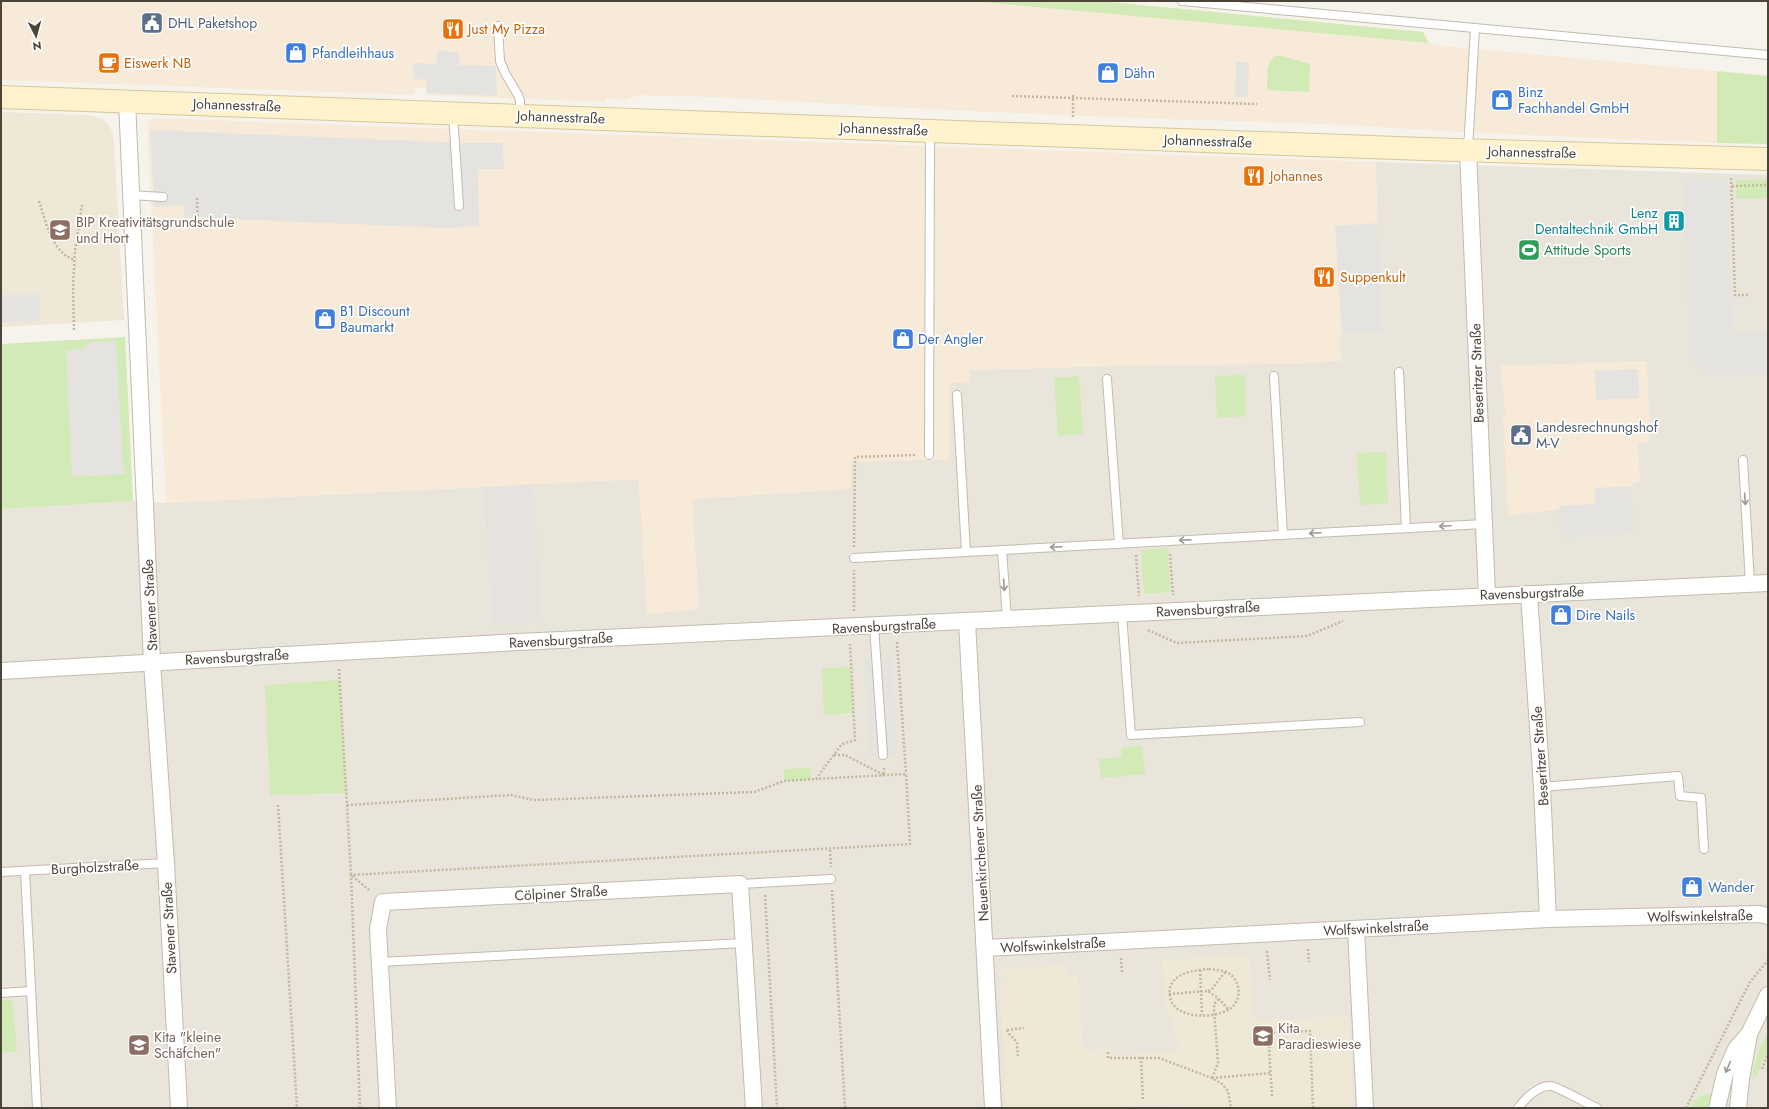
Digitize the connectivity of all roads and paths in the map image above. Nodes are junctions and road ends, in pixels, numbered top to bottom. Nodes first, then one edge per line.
1 (1182, 1) edge
2 (498, 26) dead end
3 (1475, 28) junction
4 (1768, 56) edge
5 (1012, 96) dead end
6 (1, 97) edge
7 (127, 101) junction
8 (1257, 104) dead end
9 (453, 113) junction
10 (520, 116) junction
11 (930, 131) junction
12 (1468, 150) junction
13 (1732, 158) junction
14 (1768, 159) edge
15 (1768, 185) edge
16 (1732, 186) junction
17 (130, 195) junction
18 (163, 197) dead end
19 (197, 198) dead end
20 (39, 201) dead end
21 (82, 205) dead end
22 (459, 206) dead end
23 (198, 230) dead end
24 (74, 260) junction
25 (1748, 295) dead end
26 (74, 330) dead end
27 (1399, 372) dead end
28 (1274, 376) dead end
29 (1107, 379) dead end
30 (957, 395) dead end
31 (929, 455) joint
32 (1743, 460) dead end
33 (1484, 524) junction
34 (1406, 528) junction
35 (1283, 535) junction
36 (1169, 541) junction
37 (1136, 543) junction
38 (1119, 544) junction
39 (1002, 550) junction
40 (966, 552) junction
41 (854, 558) junction
42 (1768, 583) edge
43 (1750, 584) junction
44 (1529, 594) junction
45 (1487, 595) junction
46 (1174, 611) junction
47 (1140, 613) junction
48 (1122, 614) junction
49 (1007, 620) junction
50 (967, 622) junction
51 (874, 626) junction
52 (853, 627) junction
53 (898, 642) dead end
54 (850, 643) dead end
55 (152, 662) junction
56 (339, 667) dead end
57 (1, 671) edge
58 (1360, 722) dead end
59 (834, 755) junction
60 (883, 755) joint
61 (906, 774) junction
62 (884, 775) junction
63 (816, 779) junction
64 (1542, 787) junction
65 (278, 805) dead end
66 (347, 805) junction
67 (1704, 849) dead end
68 (830, 850) junction
69 (166, 863) junction
70 (25, 871) junction
71 (1, 872) edge
72 (351, 875) junction
73 (831, 879) junction
74 (764, 883) junction
75 (740, 884) junction
76 (382, 902) junction
77 (1768, 916) edge
78 (1548, 919) junction
79 (1356, 930) junction
80 (744, 943) junction
81 (985, 948) junction
82 (1301, 949) dead end
83 (1308, 949) junction
84 (1315, 949) dead end
85 (1267, 951) junction
86 (1274, 951) dead end
87 (1259, 952) dead end
88 (1128, 958) dead end
89 (1768, 960) edge
90 (380, 962) junction
91 (1309, 962) dead end
92 (1200, 970) junction
93 (1225, 972) junction
94 (1122, 974) dead end
95 (1270, 980) dead end
96 (31, 991) junction
97 (1208, 991) junction
98 (1201, 992) junction
99 (1, 993) edge
100 (1169, 994) junction
101 (1768, 995) edge
102 (1219, 998) junction
103 (1229, 1010) junction
104 (1214, 1014) junction
105 (1202, 1015) junction
106 (1024, 1028) dead end
107 (1003, 1030) dead end
108 (1007, 1030) junction
109 (1748, 1034) junction
110 (1108, 1052) dead end
111 (1018, 1057) dead end
112 (1141, 1057) junction
113 (1271, 1073) junction
114 (1212, 1078) junction
115 (1272, 1096) dead end
116 (1143, 1101) dead end
117 (37, 1108) edge
118 (179, 1108) edge
119 (297, 1108) edge
120 (360, 1108) edge
121 (388, 1108) edge
122 (754, 1108) edge
123 (777, 1108) edge
124 (845, 1108) edge
125 (993, 1108) edge
126 (1231, 1108) edge
127 (1313, 1108) edge
128 (1366, 1108) edge
129 (1518, 1108) edge
130 (1597, 1108) edge
131 (1686, 1108) edge
132 (1717, 1108) edge
133 (1738, 1108) edge

1 - 3 lane
2 - 10 lane
3 - 4 lane
3 - 12 lane
5 - 8 path
6 - 7 main road, Johannesstraße
7 - 9 main road, Johannesstraße
7 - 17 street, Stavener Straße
9 - 10 main road, Johannesstraße
9 - 22 lane
10 - 11 main road, Johannesstraße
11 - 12 main road, Johannesstraße
11 - 31 lane
12 - 13 main road, Johannesstraße
12 - 33 street, Beseritzer Straße
13 - 14 main road, Johannesstraße
13 - 16 path
15 - 16 path
16 - 25 path
17 - 18 lane
17 - 55 street, Stavener Straße
19 - 23 path
20 - 24 path
21 - 24 path
24 - 26 path
27 - 34 lane
28 - 35 lane
29 - 38 lane
30 - 40 lane
31 - 41 path
32 -> 43 lane
33 -> 34 lane
33 - 45 street, Beseritzer Straße
34 -> 35 lane
35 -> 36 lane
36 - 37 lane
36 - 46 path
37 - 38 lane
37 - 47 path
38 -> 39 lane
39 - 40 lane
39 -> 49 lane
40 - 41 lane
41 - 52 path
42 - 43 street, Ravensburgstraße
43 - 44 street, Ravensburgstraße
44 - 45 street, Ravensburgstraße
44 - 64 street, Beseritzer Straße
45 - 46 street, Ravensburgstraße
46 - 47 street, Ravensburgstraße
47 - 48 street, Ravensburgstraße
48 - 49 street, Ravensburgstraße
48 - 58 lane
49 - 50 street, Ravensburgstraße
50 - 51 street, Ravensburgstraße
50 - 81 street, Neuenkirchener Straße
51 - 52 street, Ravensburgstraße
51 - 60 lane
52 - 55 street, Ravensburgstraße
53 - 61 path
54 - 59 path
55 - 57 street, Ravensburgstraße
55 - 69 street, Stavener Straße
56 - 66 path
59 - 62 path
59 - 63 path
60 - 62 path
61 - 62 path
61 - 68 path
62 - 63 path
63 - 66 path
64 - 67 lane
64 - 78 street, Beseritzer Straße
65 - 119 path
66 - 72 path
68 - 72 path
68 - 73 path
69 - 70 lane, Burgholzstraße
69 - 118 street, Stavener Straße
70 - 71 lane, Burgholzstraße
70 - 96 lane
72 - 76 path
72 - 120 path
73 - 74 lane
73 - 124 path
74 - 75 lane
74 - 123 path
75 - 76 street, Cölpiner Straße
75 - 80 street
76 - 90 street
77 - 78 street, Wolfswinkelstraße
78 - 79 street, Wolfswinkelstraße
79 - 81 street, Wolfswinkelstraße
79 - 128 street
80 - 90 lane
80 - 122 street
81 - 125 street, Neuenkirchener Straße
82 - 83 path
83 - 84 path
83 - 91 path
85 - 86 path
85 - 87 path
85 - 95 path
88 - 94 path
89 - 131 path
90 - 121 street
92 - 93 path
92 - 98 path
92 - 100 path
93 - 97 path
93 - 103 path
96 - 99 lane
96 - 117 lane
97 - 98 path
97 - 102 path
98 - 100 path
98 - 105 path
100 - 105 path
101 - 109 street
102 - 103 path
102 - 104 path
103 - 104 path
104 - 105 path
104 - 114 path
106 - 108 path
107 - 108 path
108 - 111 path
109 -> 132 street
109 - 133 street
110 - 112 path
112 - 114 path
112 - 116 path
113 - 114 path
113 - 115 path
113 - 127 path
114 - 126 path
129 - 130 lane

